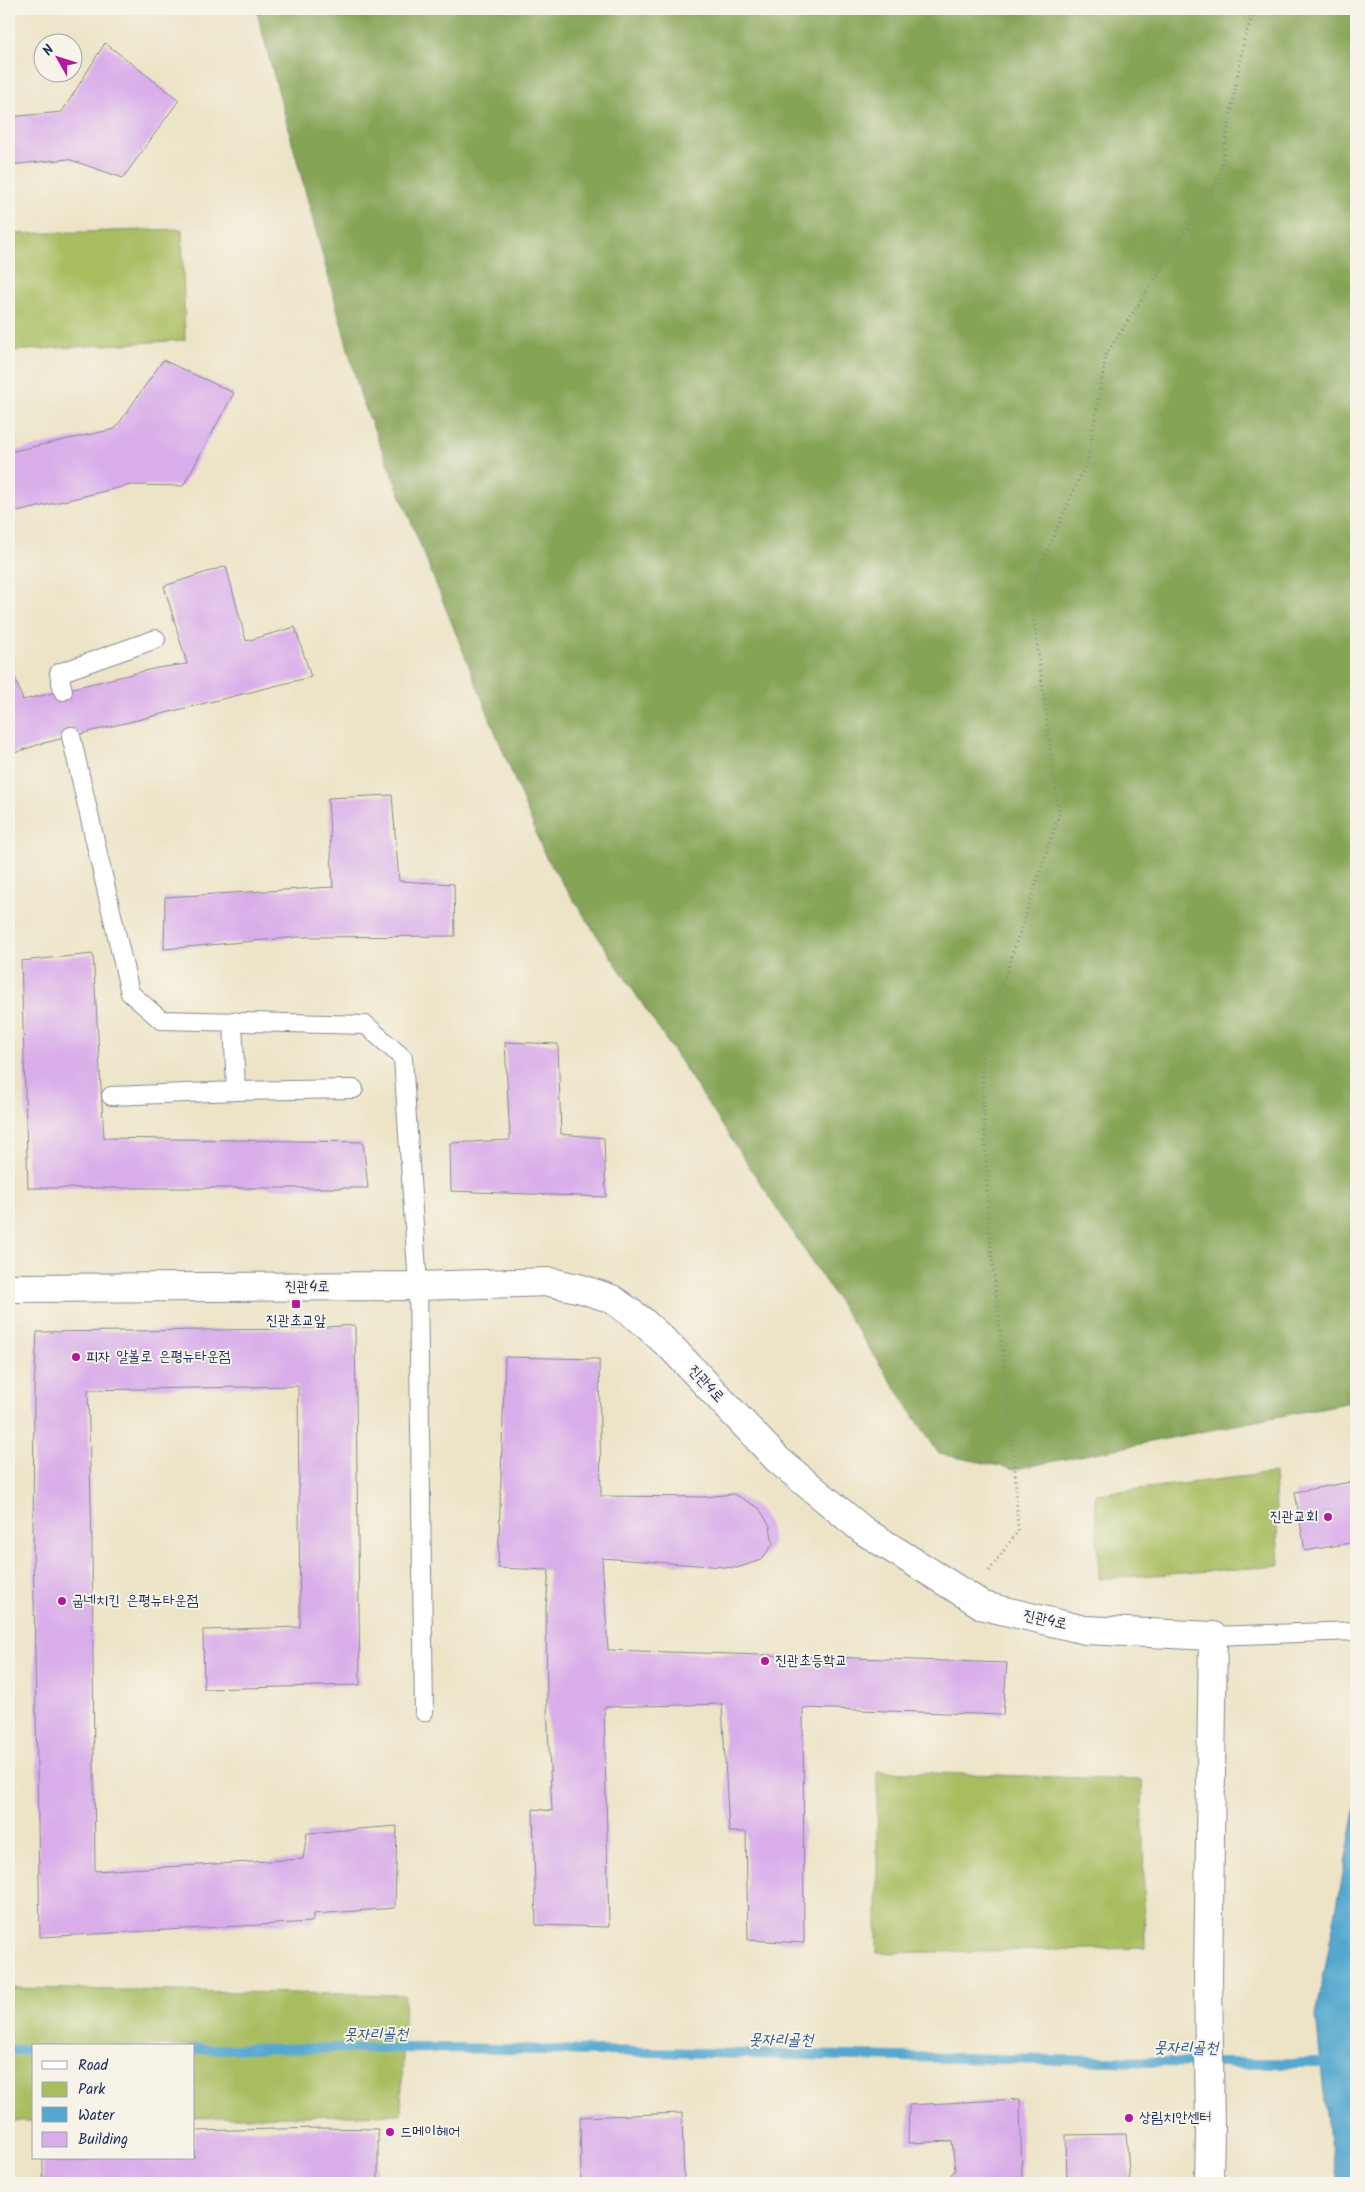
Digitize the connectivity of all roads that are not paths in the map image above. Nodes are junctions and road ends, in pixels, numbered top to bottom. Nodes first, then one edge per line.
1 (156, 639) dead end
2 (63, 691) dead end
3 (71, 736) dead end
4 (233, 1022) junction
5 (354, 1089) dead end
6 (236, 1091) junction
7 (110, 1096) dead end
8 (418, 1286) junction
9 (9, 1288) edge
10 (1356, 1631) edge
11 (1213, 1636) junction
12 (424, 1712) dead end
13 (1209, 2183) edge

1 - 2 lane
3 - 4 lane
4 - 6 lane
4 - 8 lane
5 - 6 lane
6 - 7 lane
8 - 9 street, 진관4로
8 - 11 street, 진관4로
8 - 12 lane
10 - 11 lane, 진관4로
11 - 13 street

